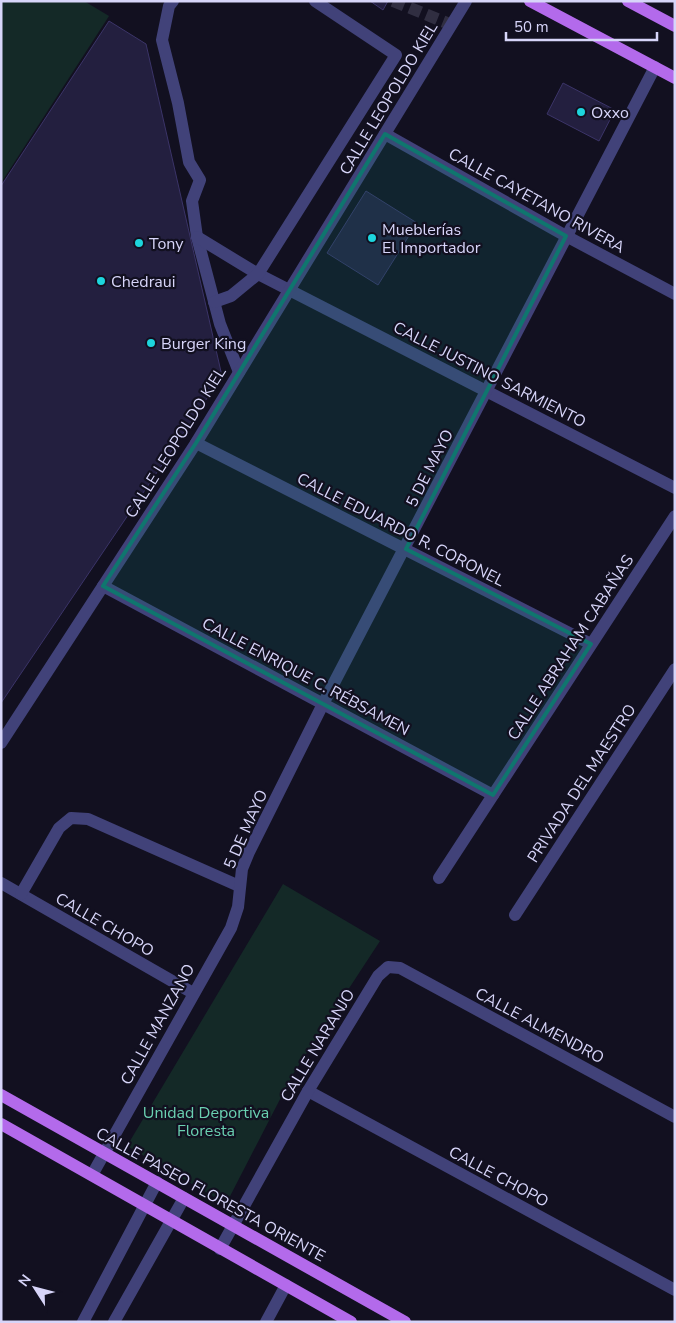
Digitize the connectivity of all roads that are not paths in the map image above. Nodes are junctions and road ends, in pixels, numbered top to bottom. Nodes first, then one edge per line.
1 (315, 1) edge
2 (466, 1) edge
3 (530, 1) edge
4 (628, 1) edge
5 (169, 3) edge
6 (675, 26) edge
7 (655, 67) junction
8 (675, 78) edge
9 (385, 134) junction
10 (566, 236) junction
11 (197, 237) junction
12 (258, 274) junction
13 (290, 289) junction
14 (675, 294) edge
15 (214, 302) junction
16 (239, 372) junction
17 (486, 391) junction
18 (196, 443) junction
19 (675, 488) edge
20 (675, 516) edge
21 (406, 549) junction
22 (103, 586) junction
23 (591, 644) junction
24 (675, 669) edge
25 (323, 704) junction
26 (1, 743) edge
27 (493, 795) junction
28 (439, 878) dead end
29 (1, 883) edge
30 (239, 886) junction
31 (21, 894) junction
32 (515, 914) dead end
33 (388, 967) joint
34 (193, 993) junction
35 (308, 1091) junction
36 (1, 1095) edge
37 (675, 1117) edge
38 (1, 1124) edge
39 (104, 1153) junction
40 (92, 1175) junction
41 (157, 1182) junction
42 (184, 1198) junction
43 (145, 1205) junction
44 (171, 1221) junction
45 (233, 1226) junction
46 (220, 1248) junction
47 (286, 1285) junction
48 (675, 1290) edge
49 (83, 1322) edge
50 (114, 1322) edge
51 (266, 1322) edge
52 (351, 1322) edge
53 (405, 1322) edge

1 - 12 street
2 - 9 street, CALLE LEOPOLDO KIEL
3 - 7 main road
4 - 6 main road
5 - 11 street
7 - 8 main road
7 - 10 street, 5 DE MAYO
9 - 10 street, CALLE CAYETANO RIVERA
9 - 13 street, CALLE LEOPOLDO KIEL
10 - 14 street, CALLE CAYETANO RIVERA
10 - 17 street, 5 DE MAYO
11 - 12 street, CALLE JUSTINO SARMIENTO
11 - 15 street
12 - 13 street, CALLE JUSTINO SARMIENTO
12 - 15 street
13 - 16 street, CALLE LEOPOLDO KIEL
13 - 17 street, CALLE JUSTINO SARMIENTO
15 - 16 street
16 - 18 street, CALLE LEOPOLDO KIEL
17 - 19 street, CALLE JUSTINO SARMIENTO
17 - 21 street, 5 DE MAYO
18 - 21 street, CALLE EDUARDO R. CORONEL
18 - 22 street, CALLE LEOPOLDO KIEL
20 - 23 street, CALLE ABRAHAM CABAÑAS
21 - 23 street, CALLE EDUARDO R. CORONEL
21 - 25 street, 5 DE MAYO
22 - 25 street, CALLE ENRIQUE C. RÉBSAMEN
22 - 26 street, CALLE LEOPOLDO KIEL
23 - 27 street, CALLE ABRAHAM CABAÑAS
24 - 32 street, PRIVADA DEL MAESTRO
25 - 27 street, CALLE ENRIQUE C. RÉBSAMEN
25 - 30 street, 5 DE MAYO
27 - 28 street, CALLE ABRAHAM CABAÑAS
29 - 31 street, CALLE CHOPO
30 - 31 street
30 - 34 street, CALLE MANZANO
31 - 34 street, CALLE CHOPO
33 - 35 street, CALLE NARANJO
33 - 37 street, CALLE ALMENDRO
34 - 39 street, CALLE MANZANO
35 - 45 street, CALLE NARANJO
35 - 48 street, CALLE CHOPO
36 - 39 main road, CALLE PASEO FLORESTA ORIENTE
38 - 40 main road
39 - 40 street, CALLE MANZANO
39 - 41 main road, CALLE PASEO FLORESTA ORIENTE
40 - 43 main road
41 - 42 main road, CALLE PASEO FLORESTA ORIENTE
41 - 43 street
42 - 44 street
42 - 45 main road, CALLE PASEO FLORESTA ORIENTE
43 - 44 main road
43 - 49 street
44 - 46 main road
44 - 50 street
45 - 46 street, CALLE NARANJO
45 - 53 main road, CALLE PASEO FLORESTA ORIENTE
46 - 47 main road
47 - 51 street
47 - 52 main road

